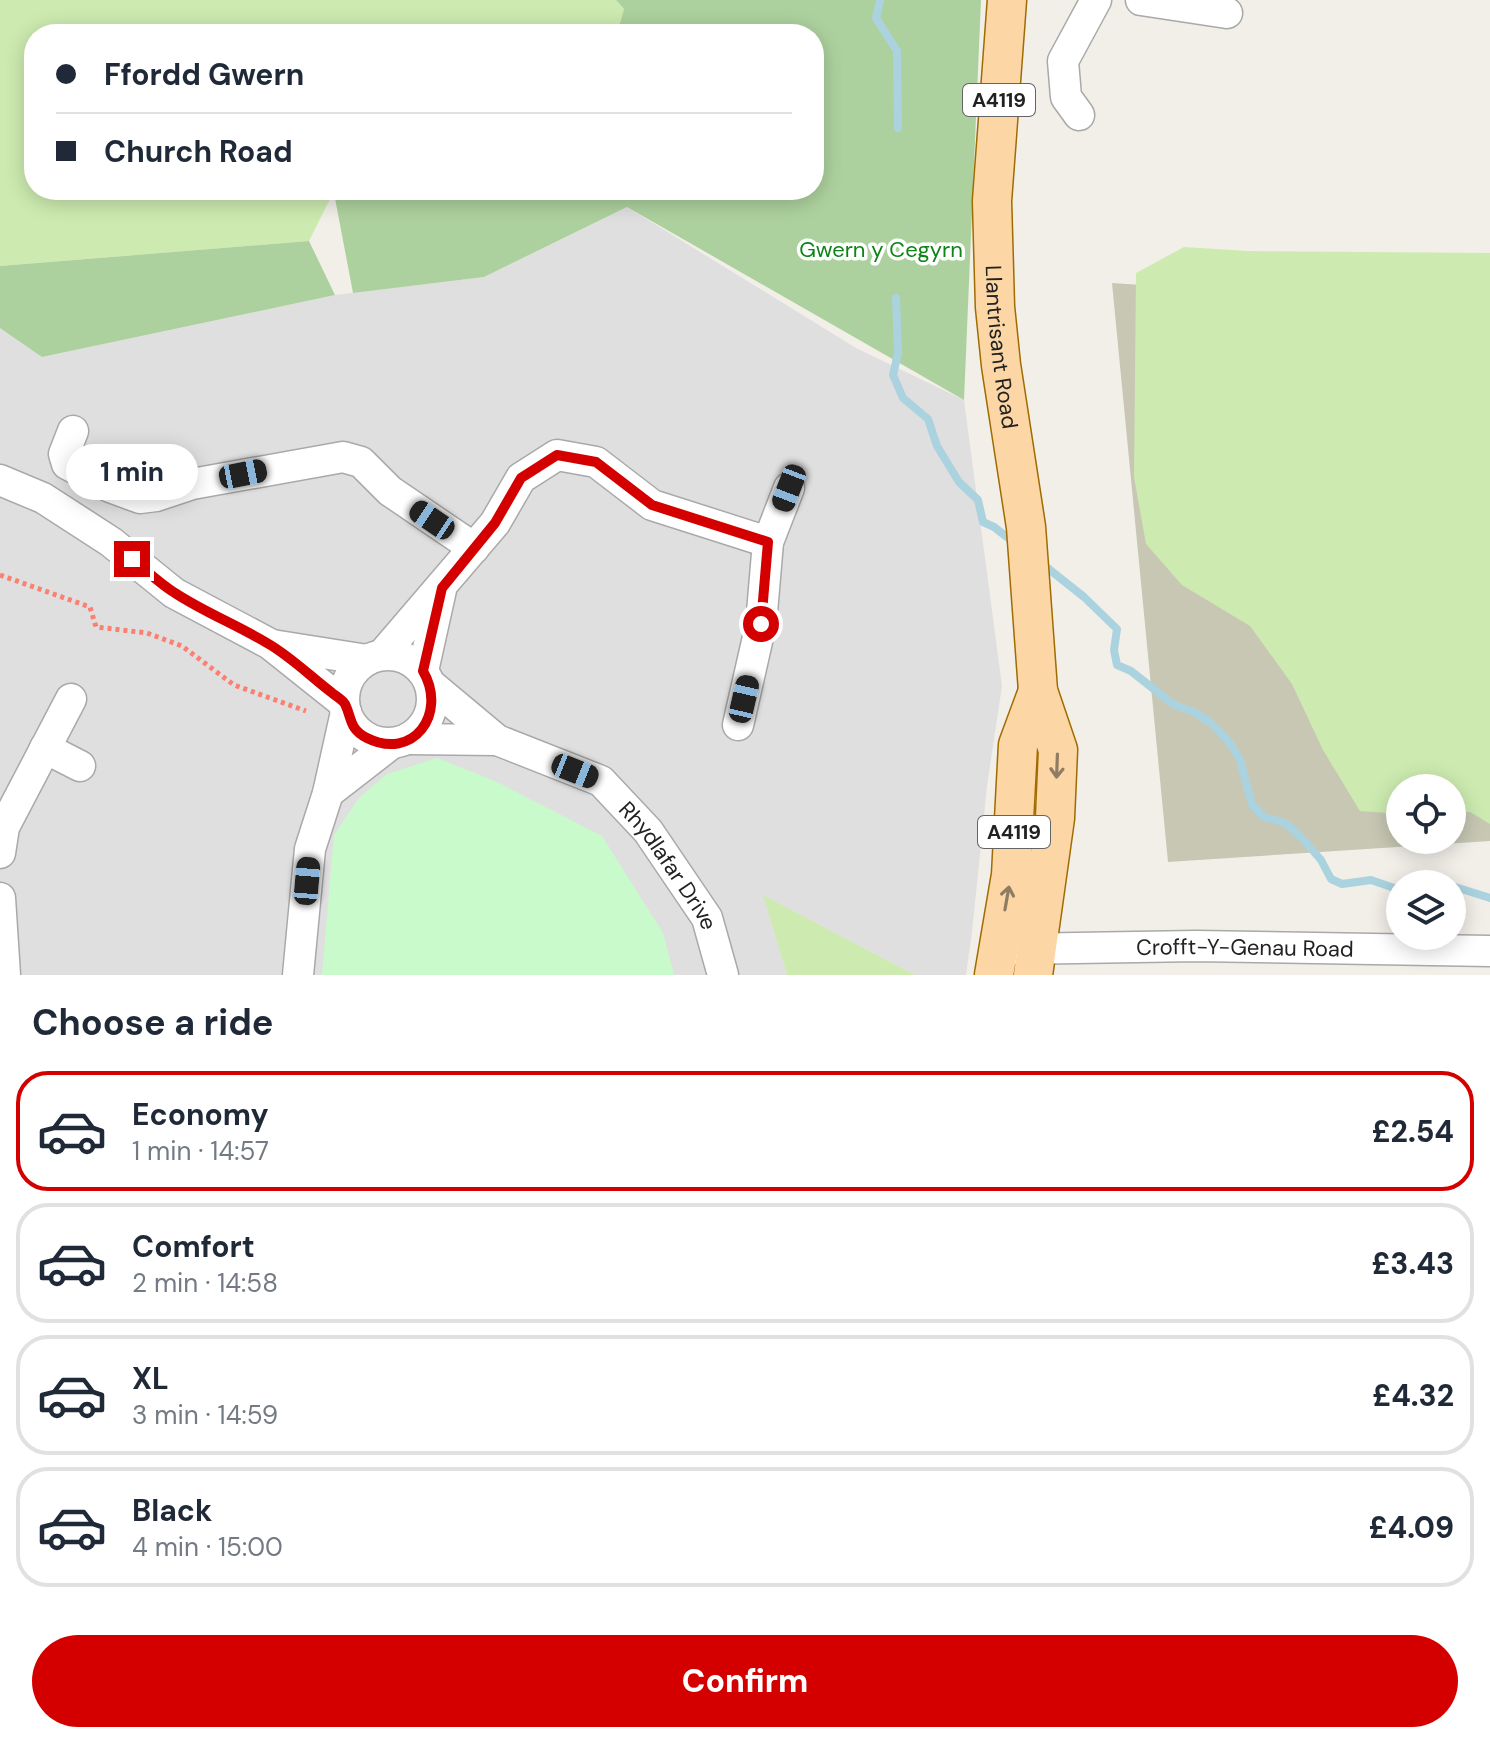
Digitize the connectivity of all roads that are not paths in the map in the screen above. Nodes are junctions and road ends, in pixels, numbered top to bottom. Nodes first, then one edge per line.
1 (1007, 0) edge
2 (1096, 0) edge
3 (1141, 0) edge
4 (1227, 13) dead end
5 (1079, 115) dead end
6 (73, 431) dead end
7 (0, 480) edge
8 (789, 488) dead end
9 (768, 542) junction
10 (474, 548) junction
11 (442, 588) junction
12 (270, 644) junction
13 (374, 658) junction
14 (426, 677) junction
15 (1038, 691) junction
16 (71, 699) dead end
17 (343, 717) junction
18 (738, 725) dead end
19 (497, 740) junction
20 (400, 742) junction
21 (45, 748) junction
22 (80, 766) dead end
23 (328, 793) junction
24 (0, 853) edge
25 (0, 898) edge
26 (1490, 951) edge
27 (996, 961) edge
28 (1035, 962) edge
29 (5, 975) edge
30 (298, 975) edge
31 (723, 975) edge

1 - 15 main road, Llantrisant Road / A4119
2 - 5 street
3 - 4 street
6 - 10 street
7 - 12 street
8 - 9 street
9 - 10 street
9 - 18 street
10 - 11 street
11 - 13 street
11 - 14 street
12 - 13 street
12 - 17 street
13 - 14 street
13 - 17 street
14 - 19 street, Rhydlafar Drive
14 - 20 street
27 -> 15 main road, Llantrisant Road / A4119
15 -> 28 main road, Llantrisant Road / A4119
16 - 21 street
17 - 20 street
17 - 23 street
19 - 20 street, Rhydlafar Drive
19 - 31 street, Rhydlafar Drive
20 - 23 street
21 - 22 street
21 - 24 street
23 - 30 street
25 - 29 street
26 - 28 street, Crofft-Y-Genau Road
27 - 28 street, Crofft-Y-Genau Road

